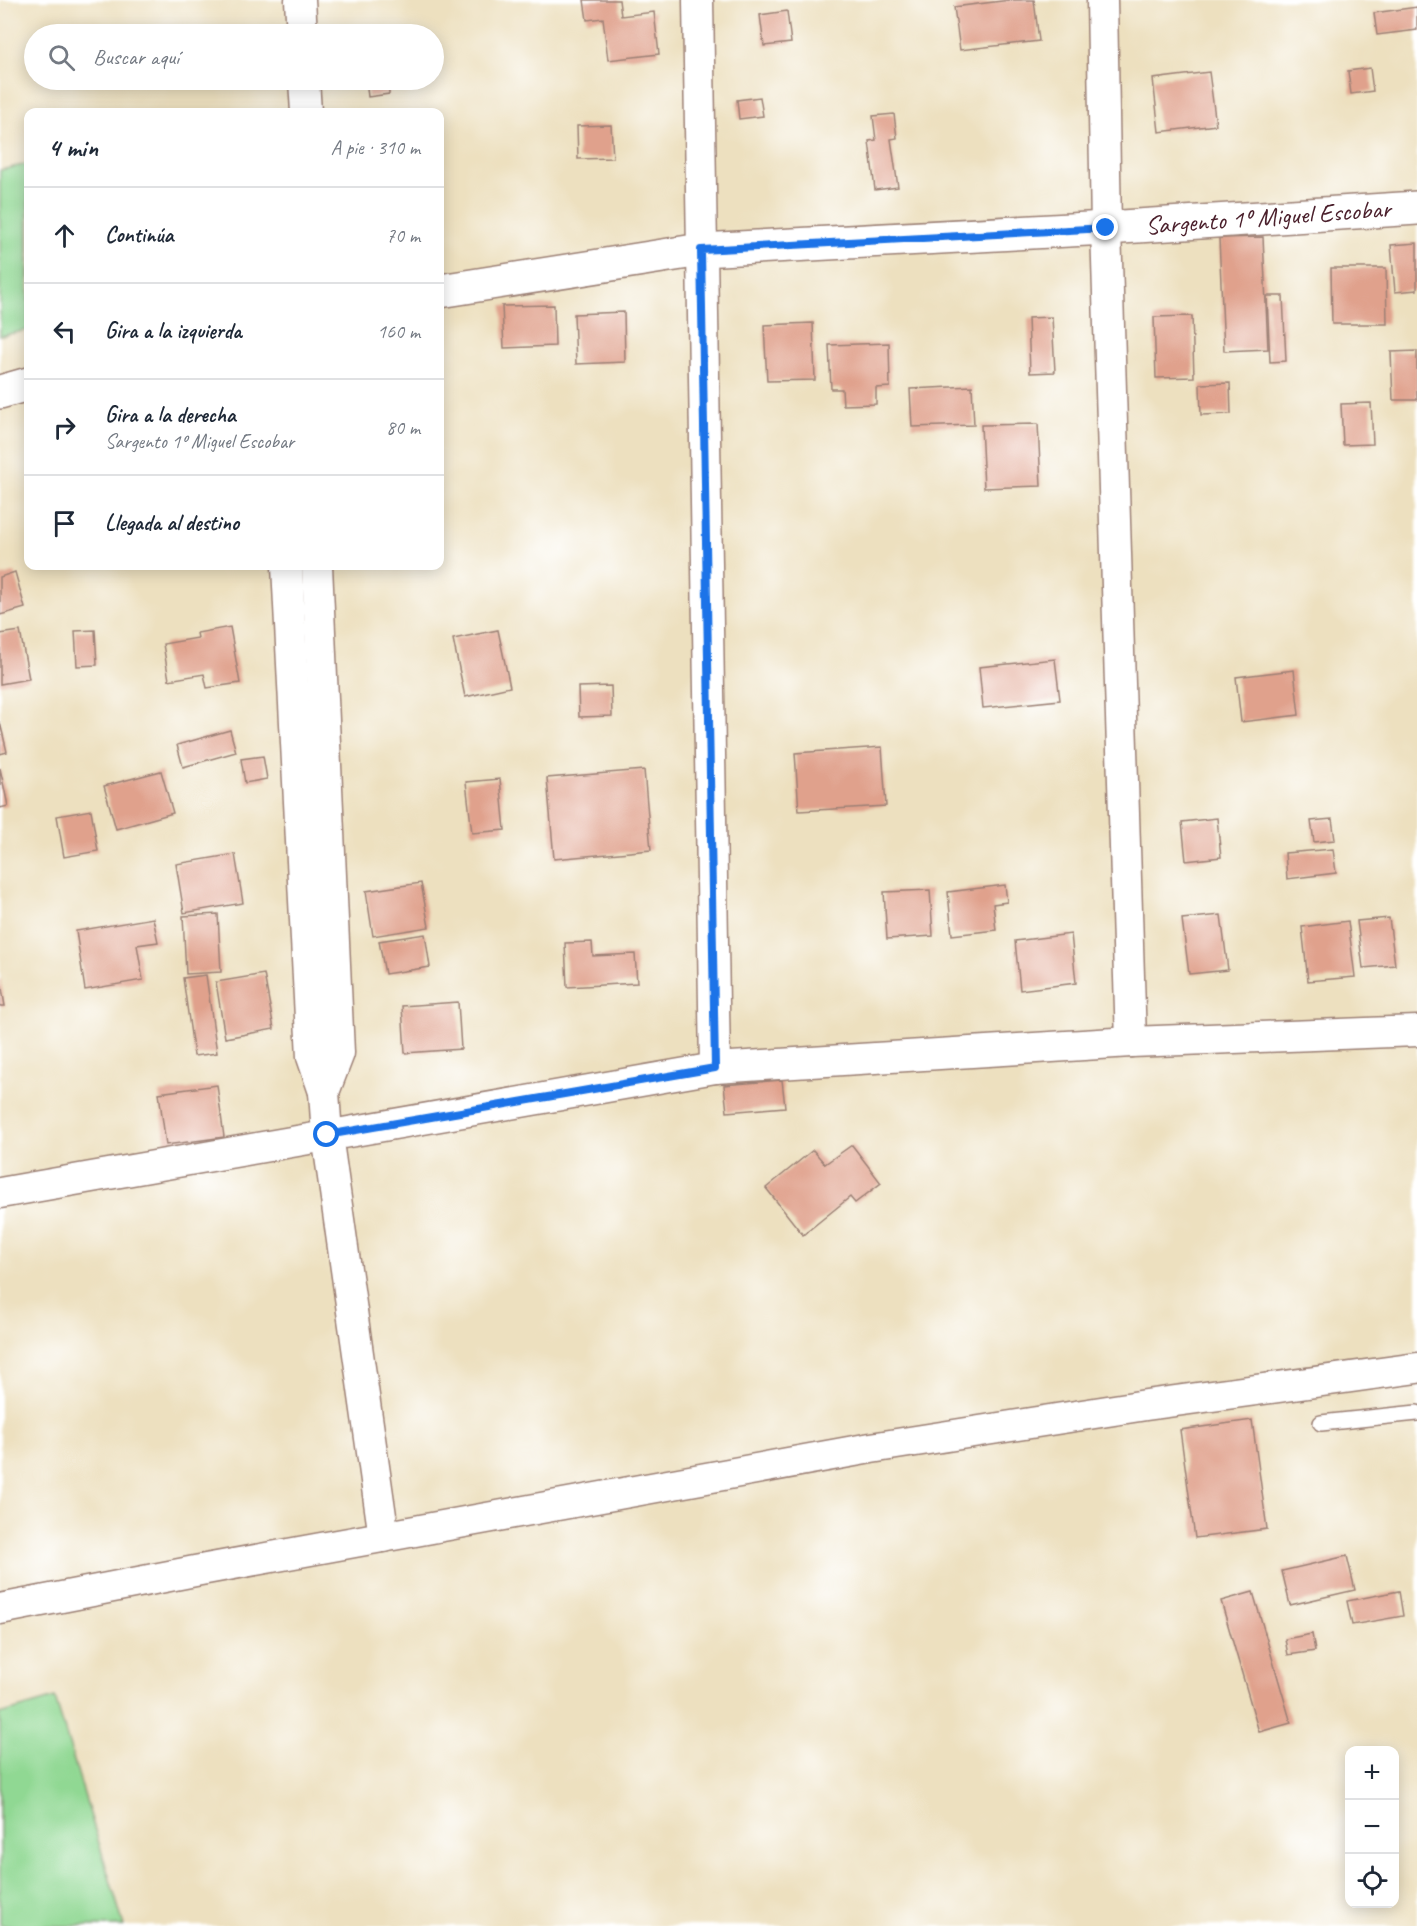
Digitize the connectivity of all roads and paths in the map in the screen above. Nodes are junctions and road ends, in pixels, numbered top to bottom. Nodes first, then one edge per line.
1 (300, 0) edge
2 (698, 0) edge
3 (1102, 0) edge
4 (301, 24) edge
5 (305, 90) edge
6 (306, 108) edge
7 (1417, 208) edge
8 (1106, 228) junction
9 (701, 250) junction
10 (444, 290) edge
11 (24, 385) edge
12 (0, 392) edge
13 (287, 570) edge
14 (317, 570) edge
15 (291, 642) junction
16 (320, 643) junction
17 (315, 840) junction
18 (1417, 1031) edge
19 (1131, 1042) junction
20 (715, 1068) junction
21 (327, 1135) junction
22 (0, 1193) edge
23 (1417, 1368) edge
24 (1417, 1413) edge
25 (1321, 1423) dead end
26 (384, 1536) junction
27 (0, 1609) edge

1 - 4 street
2 - 9 street
3 - 8 street
5 - 6 street
7 - 8 street, Sargento 1º Miguel Escobar
8 - 9 street, Sargento 1º Miguel Escobar
8 - 19 street
9 - 10 street, Sargento 1º Miguel Escobar
9 - 20 street
11 - 12 street
13 - 15 street
14 - 16 street
15 - 16 lane
15 - 17 street
16 - 17 street
17 - 21 street
18 - 19 street
19 - 20 street
20 - 21 street
21 - 22 street
21 - 26 street
23 - 26 street
24 - 25 lane
26 - 27 street

